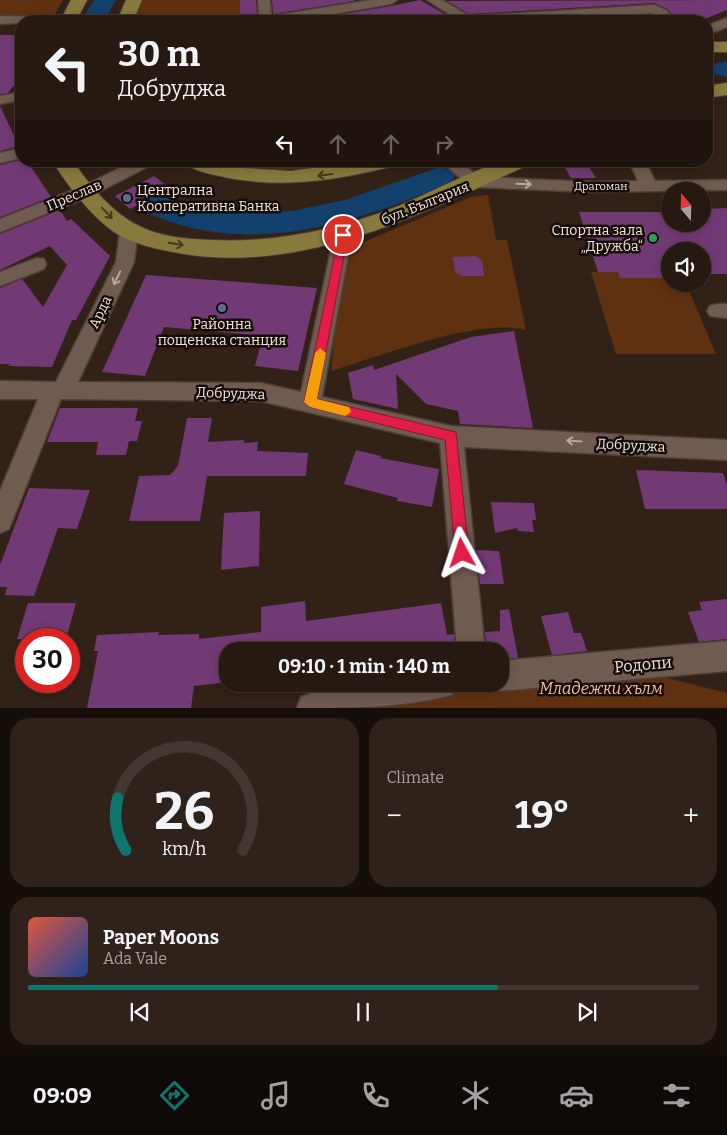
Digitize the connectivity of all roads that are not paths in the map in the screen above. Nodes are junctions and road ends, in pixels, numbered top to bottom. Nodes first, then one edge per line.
1 (79, 0) edge
2 (134, 0) edge
3 (264, 0) edge
4 (392, 0) edge
5 (433, 0) edge
6 (553, 0) edge
7 (602, 0) edge
8 (366, 2) edge
9 (71, 15) edge
10 (128, 15) edge
11 (265, 15) edge
12 (297, 15) edge
13 (457, 15) edge
14 (565, 15) edge
15 (614, 15) edge
16 (626, 15) edge
17 (665, 15) edge
18 (0, 20) edge
19 (15, 20) edge
20 (727, 22) edge
21 (713, 28) edge
22 (713, 47) edge
23 (727, 47) edge
24 (727, 90) edge
25 (713, 91) edge
26 (15, 97) edge
27 (0, 100) edge
28 (15, 154) edge
29 (0, 158) edge
30 (67, 167) edge
31 (135, 167) edge
32 (214, 167) edge
33 (363, 167) edge
34 (456, 167) edge
35 (507, 167) edge
36 (640, 167) edge
37 (475, 182) junction
38 (649, 186) junction
39 (727, 186) edge
40 (87, 191) junction
41 (0, 226) edge
42 (129, 231) junction
43 (343, 235) junction
44 (37, 264) dead end
45 (0, 279) edge
46 (0, 390) edge
47 (58, 391) junction
48 (310, 402) junction
49 (451, 436) junction
50 (727, 450) edge
51 (0, 521) edge
52 (470, 642) edge
53 (727, 656) edge
54 (509, 675) edge
55 (398, 692) edge
56 (312, 708) edge

1 - 9 main road
2 - 10 main road
3 - 11 street
4 - 8 street
5 - 13 street
6 - 14 street
7 - 15 street
8 - 12 street
16 - 17 street
18 - 19 street
20 - 21 street
22 - 23 main road
24 - 25 main road
26 - 27 street
28 - 29 street
30 - 40 main road, бул. България
31 - 40 street, Преслав
33 -> 32 main road
34 - 37 street
35 - 37 main road, бул. България
36 - 38 street
37 -> 38 street, Драгоман
37 - 43 main road, бул. България
38 - 39 street, Драгоман
40 - 41 street, Преслав
40 -> 42 main road, бул. България
42 -> 43 main road, бул. България
42 -> 47 street, Арда
43 - 48 street
44 - 45 street
46 - 47 street, Добруджа
47 - 48 street, Добруджа
47 - 51 street, Арда
48 - 49 street, Добруджа
50 -> 49 street, Добруджа
49 - 52 street
53 - 54 street, Родопи
55 - 56 street

